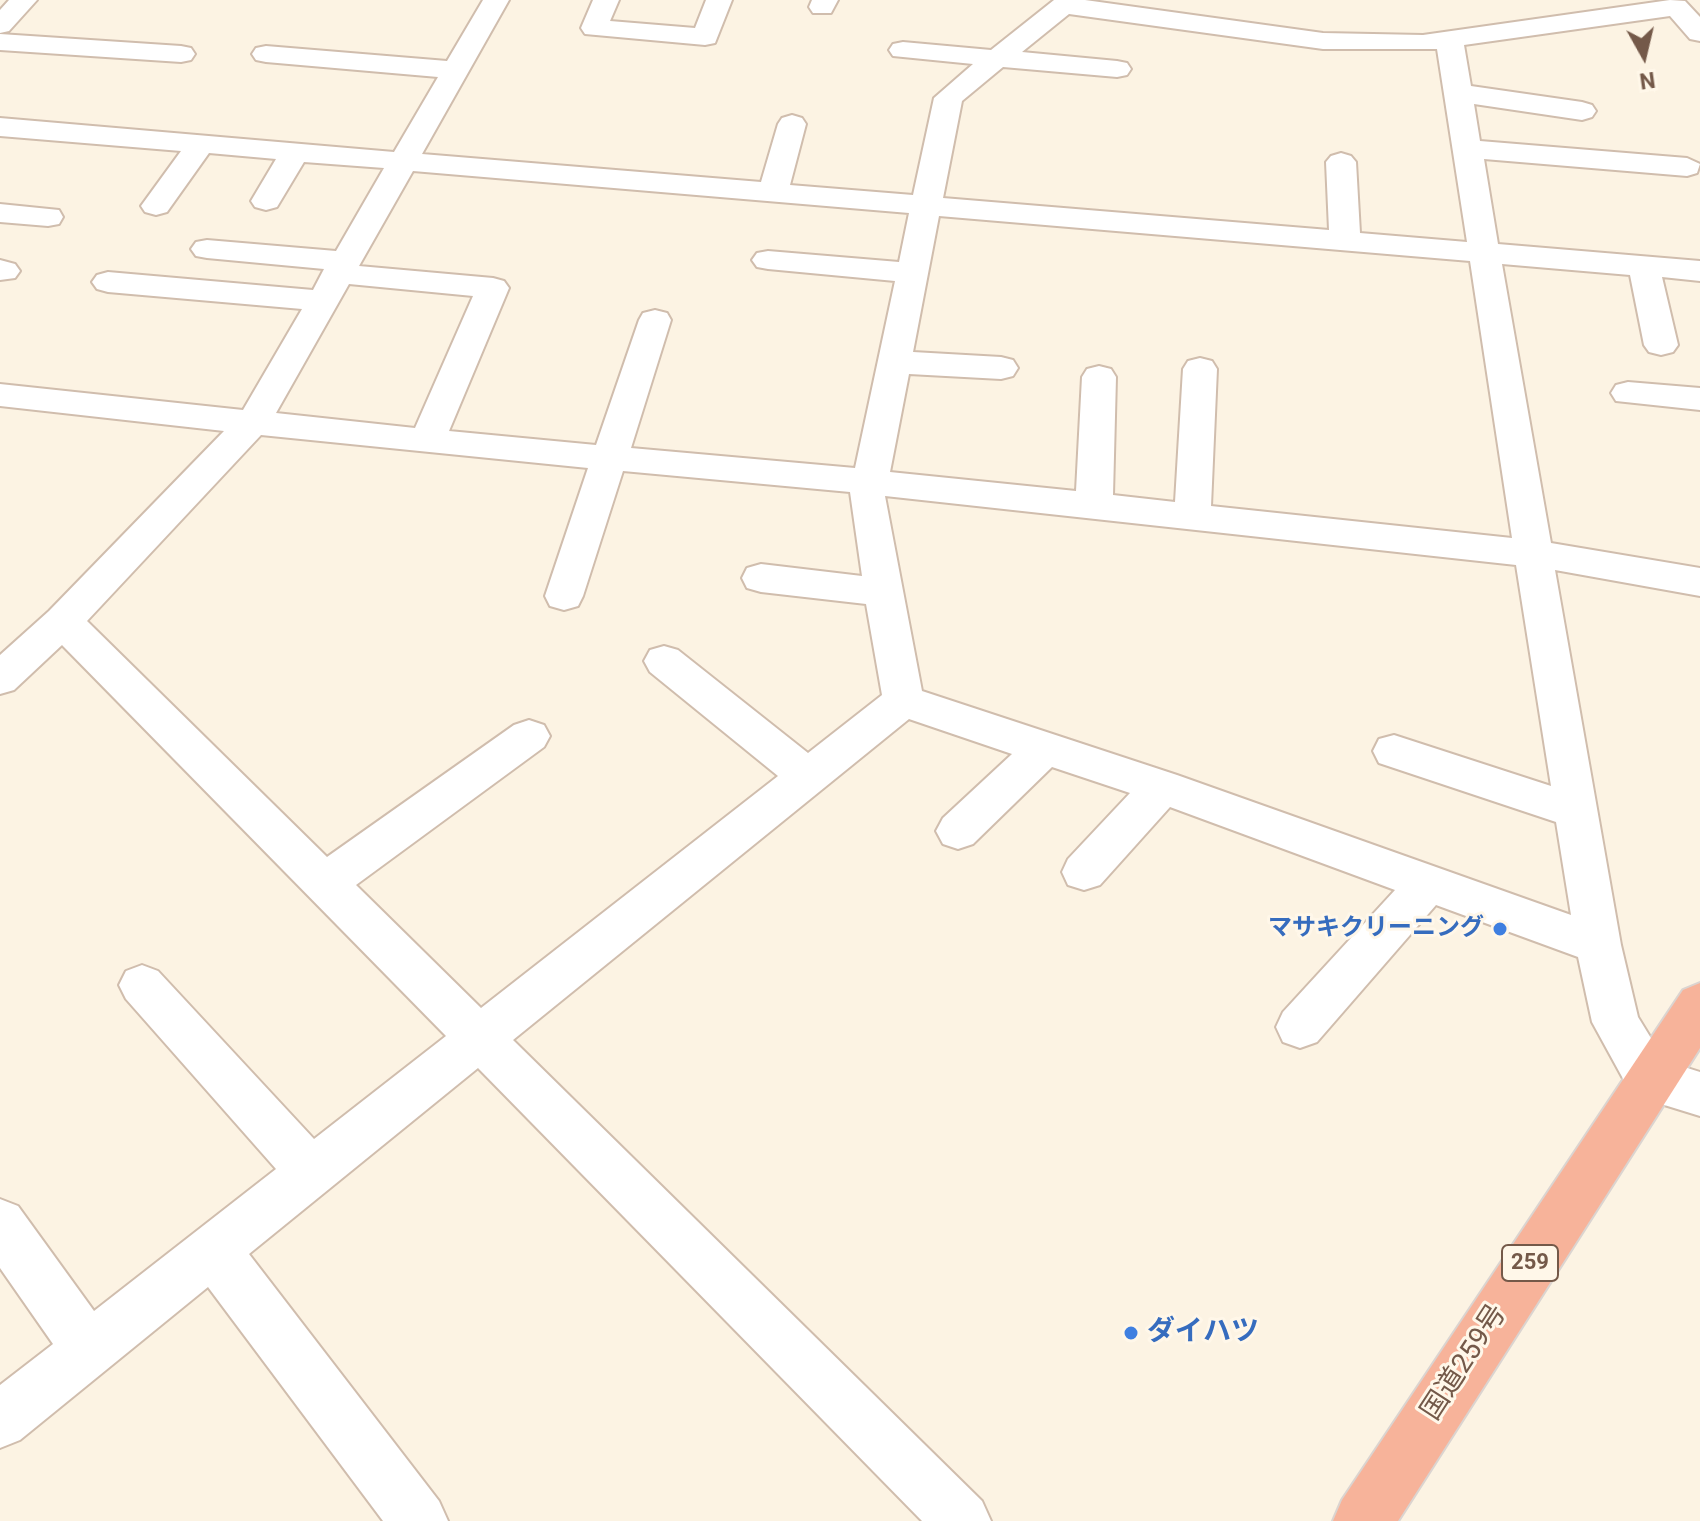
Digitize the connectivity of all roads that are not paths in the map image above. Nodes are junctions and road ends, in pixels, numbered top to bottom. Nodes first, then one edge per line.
1 (23, 0) edge
2 (496, 0) edge
3 (606, 0) edge
4 (719, 0) edge
5 (1062, 2) edge
6 (0, 25) edge
7 (1700, 33) edge
8 (1449, 39) junction
9 (0, 42) edge
10 (903, 50) dead end
11 (181, 54) dead end
12 (266, 54) dead end
13 (996, 58) junction
14 (1117, 69) dead end
15 (457, 70) junction
16 (1458, 93) junction
17 (1582, 111) dead end
18 (792, 124) dead end
19 (0, 127) edge
20 (201, 144) junction
21 (1467, 149) junction
22 (295, 152) junction
23 (404, 162) junction
24 (1341, 162) dead end
25 (1687, 167) dead end
26 (773, 193) junction
27 (266, 201) dead end
28 (156, 206) dead end
29 (924, 206) junction
30 (0, 213) edge
31 (48, 217) dead end
32 (1345, 241) junction
33 (207, 249) dead end
34 (1484, 252) junction
35 (768, 260) dead end
36 (1644, 266) junction
37 (1700, 271) edge
38 (911, 273) junction
39 (334, 278) junction
40 (108, 282) dead end
41 (655, 320) dead end
42 (1661, 345) dead end
43 (893, 362) junction
44 (1001, 368) dead end
45 (1200, 369) dead end
46 (1099, 377) dead end
47 (1628, 393) dead end
48 (0, 395) edge
49 (1700, 399) edge
50 (254, 421) junction
51 (427, 441) junction
52 (608, 456) junction
53 (871, 482) junction
54 (1094, 506) junction
55 (1192, 517) junction
56 (1532, 553) junction
57 (761, 578) dead end
58 (1700, 582) edge
59 (884, 592) junction
60 (564, 596) dead end
61 (32, 635) edge
62 (664, 661) dead end
63 (0, 679) edge
64 (903, 701) junction
65 (529, 736) dead end
66 (1044, 749) junction
67 (1394, 751) dead end
68 (810, 778) junction
69 (1162, 787) junction
70 (1575, 811) junction
71 (958, 831) dead end
72 (1084, 872) dead end
73 (324, 883) junction
74 (1428, 884) junction
75 (1598, 945) junction
76 (142, 985) dead end
77 (1700, 1005) edge
78 (1300, 1027) dead end
79 (479, 1039) junction
80 (1649, 1079) junction
81 (1700, 1094) edge
82 (311, 1172) junction
83 (0, 1224) edge
84 (213, 1250) junction
85 (89, 1349) junction
86 (0, 1420) edge
87 (419, 1521) edge
88 (962, 1521) edge
89 (1363, 1521) edge

1 - 6 street
2 - 15 street
3 - 4 street
5 - 8 street
5 - 13 street
7 - 8 street
8 - 16 street
9 - 11 street
10 - 13 street
12 - 15 street
13 - 14 street
13 - 29 street
15 - 23 street
16 - 17 street
16 - 21 street
18 - 26 street
19 - 20 street
20 - 22 street
20 - 28 street
21 - 25 street
21 - 34 street
22 - 23 street
22 - 27 street
23 - 26 street
23 - 39 street
24 - 32 street
26 - 29 street
29 - 32 street
29 - 38 street
30 - 31 street
32 - 34 street
33 - 39 street
34 - 36 street
34 - 56 street
35 - 38 street
36 - 37 street
36 - 42 street
38 - 43 street
39 - 40 street
39 - 50 street
39 - 51 street
41 - 52 street
43 - 44 street
43 - 53 street
45 - 55 street
46 - 54 street
47 - 49 street
48 - 50 street
50 - 51 street
50 - 61 street
51 - 52 street
52 - 53 street
52 - 60 street
53 - 54 street
53 - 59 street
54 - 55 street
55 - 56 street
56 - 58 street
56 - 70 street
57 - 59 street
59 - 64 street
61 - 63 street
61 - 73 street
62 - 68 street
64 - 66 street
64 - 68 street
65 - 73 street
66 - 69 street
66 - 71 street
67 - 70 street
68 - 79 street
69 - 72 street
69 - 74 street
70 - 75 street
73 - 79 street
74 - 75 street
74 - 78 street
75 - 80 street
76 - 82 street
77 - 80 highway, 国道259号 / 259
79 - 82 street
79 - 88 street
80 - 81 street
80 - 89 highway, 国道259号 / 259
82 - 84 street
83 - 85 street
84 - 85 street
84 - 87 street
85 - 86 street

